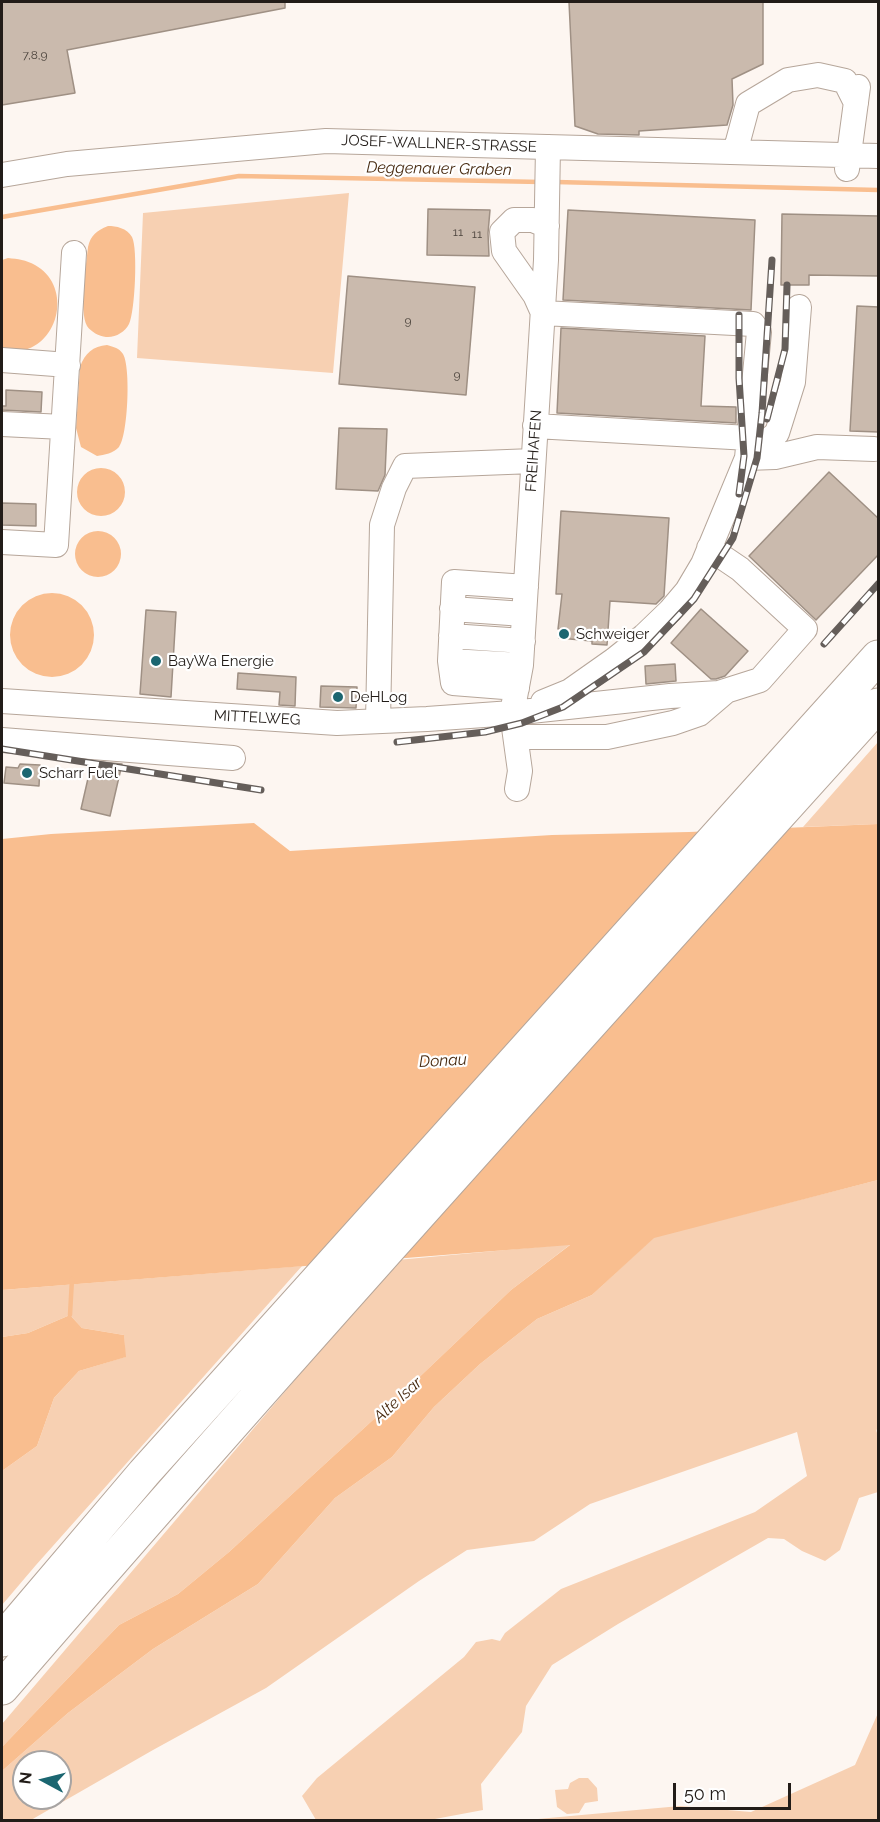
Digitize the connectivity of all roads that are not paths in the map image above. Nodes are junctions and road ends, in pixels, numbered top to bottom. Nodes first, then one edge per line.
1 (860, 78) dead end
2 (856, 103) junction
3 (548, 147) junction
4 (733, 152) junction
5 (879, 156) edge
6 (848, 163) junction
7 (2, 175) edge
8 (547, 226) junction
9 (74, 253) dead end
10 (800, 307) dead end
11 (543, 313) junction
12 (2, 360) edge
13 (68, 365) junction
14 (2, 424) edge
15 (535, 426) junction
16 (63, 427) junction
17 (748, 448) junction
18 (874, 449) dead end
19 (533, 462) junction
20 (2, 542) edge
21 (709, 548) junction
22 (526, 587) junction
23 (452, 609) junction
24 (524, 614) junction
25 (451, 636) junction
26 (523, 641) junction
27 (879, 657) edge
28 (519, 677) junction
29 (726, 691) junction
30 (2, 702) edge
31 (879, 705) edge
32 (512, 713) junction
33 (378, 721) junction
34 (516, 737) junction
35 (2, 740) edge
36 (233, 758) dead end
37 (517, 789) dead end
38 (2, 1640) edge
39 (2, 1688) edge

1 - 2 street
2 - 4 street
2 - 6 street
3 - 4 street, JOSEF-WALLNER-STRASSE
3 - 7 street, JOSEF-WALLNER-STRASSE
3 - 8 street, FREIHAFEN
4 - 6 street, JOSEF-WALLNER-STRASSE
5 - 6 street, JOSEF-WALLNER-STRASSE
8 - 11 street, FREIHAFEN
8 - 11 street
9 - 13 street
10 - 17 street
11 - 15 street, FREIHAFEN
11 - 17 street
12 - 13 street
13 - 16 street
14 - 16 street
15 - 17 street
15 - 19 street, FREIHAFEN
16 - 20 street
17 - 18 street
17 - 21 street
19 - 22 street, FREIHAFEN
19 - 33 street
21 - 29 street
21 - 32 street
22 - 23 street
22 - 24 street, FREIHAFEN
23 - 24 street
23 - 25 street
24 - 26 street, FREIHAFEN
25 - 26 street
25 - 28 street
26 - 28 street, FREIHAFEN
27 - 38 highway
28 - 32 street, FREIHAFEN
29 - 32 street
29 - 34 street
30 - 33 street, MITTELWEG
31 - 39 highway
32 - 33 street, MITTELWEG
32 - 34 street
34 - 37 street
35 - 36 street

